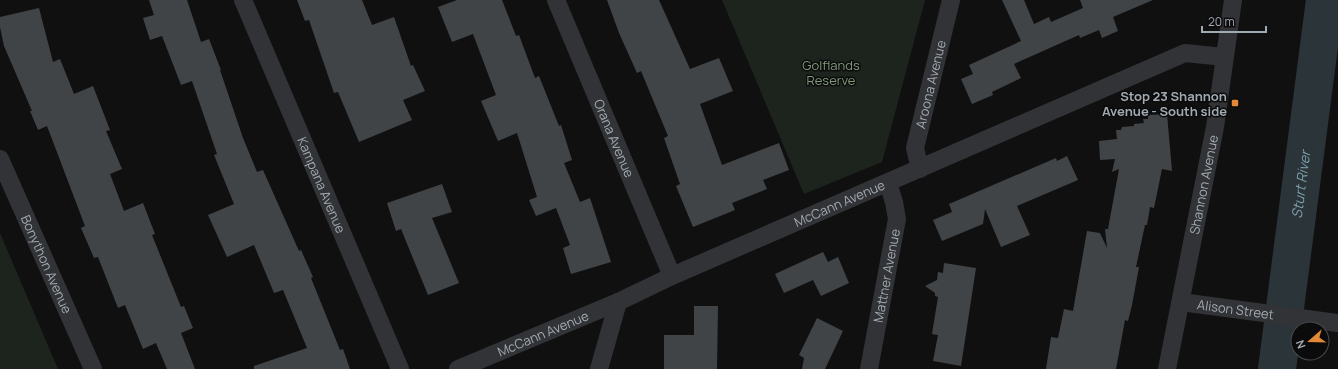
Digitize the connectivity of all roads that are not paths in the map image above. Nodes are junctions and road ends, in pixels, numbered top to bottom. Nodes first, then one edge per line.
1 (243, 0) edge
2 (556, 0) edge
3 (951, 0) edge
4 (1233, 0) edge
5 (1224, 57) junction
6 (0, 159) edge
7 (920, 169) junction
8 (888, 183) junction
9 (672, 276) junction
10 (618, 302) junction
11 (1181, 302) junction
12 (1322, 321) edge
13 (93, 369) edge
14 (400, 369) edge
15 (458, 369) edge
16 (598, 369) edge
17 (869, 369) edge
18 (1168, 369) edge

1 - 14 street, Kampana Avenue
2 - 9 street, Orana Avenue
3 - 7 street, Aroona Avenue
4 - 5 street, Shannon Avenue
5 - 7 street, McCann Avenue
5 - 11 street, Shannon Avenue
6 - 13 street, Bonython Avenue
7 - 8 street, McCann Avenue
8 - 9 street, McCann Avenue
8 - 17 street, Mattner Avenue
9 - 10 street, McCann Avenue
10 - 15 street, McCann Avenue
10 - 16 street
11 - 12 street, Alison Street
11 - 18 street, Shannon Avenue

